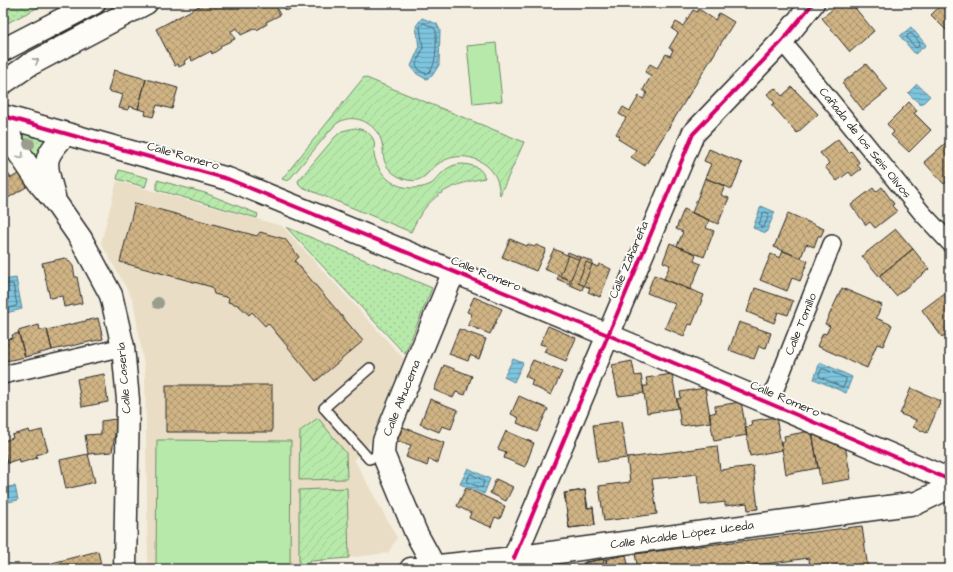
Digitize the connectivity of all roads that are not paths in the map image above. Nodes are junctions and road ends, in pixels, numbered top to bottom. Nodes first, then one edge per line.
1 (94, 3) edge
2 (146, 3) edge
3 (813, 3) edge
4 (73, 10) edge
5 (782, 41) junction
6 (3, 50) edge
7 (3, 83) edge
8 (3, 116) edge
9 (3, 121) edge
10 (66, 134) junction
11 (56, 203) junction
12 (950, 243) edge
13 (832, 244) dead end
14 (454, 271) junction
15 (608, 335) junction
16 (123, 347) junction
17 (370, 368) dead end
18 (3, 375) edge
19 (769, 404) junction
20 (383, 454) junction
21 (950, 480) edge
22 (950, 487) edge
23 (514, 558) junction
24 (434, 568) edge
25 (125, 569) edge
26 (411, 569) edge

1 - 4 street
7 -> 2 street
3 - 5 street, Calle Zahareña
4 - 6 street
5 - 12 street, Cañada de los Seis Olivos
5 - 15 street, Calle Zahareña
8 - 10 street, Calle Romero
9 -> 11 street, Calle Casería
10 - 11 street, Calle Casería
10 - 14 street, Calle Romero
11 - 16 street, Calle Casería
13 - 19 street, Calle Tomillo
14 - 15 street, Calle Romero
14 - 20 street, Calle Alhucema
15 - 19 street, Calle Romero
15 - 23 street, Calle Zahareña
16 - 18 street
16 - 25 street, Calle Casería
17 - 20 lane
19 - 21 street, Calle Romero
20 - 24 street
22 - 23 street, Calle Alcalde López Uceda
23 - 24 street, Calle Alcalde López Uceda
24 - 26 street, Calle Alcalde López Uceda

